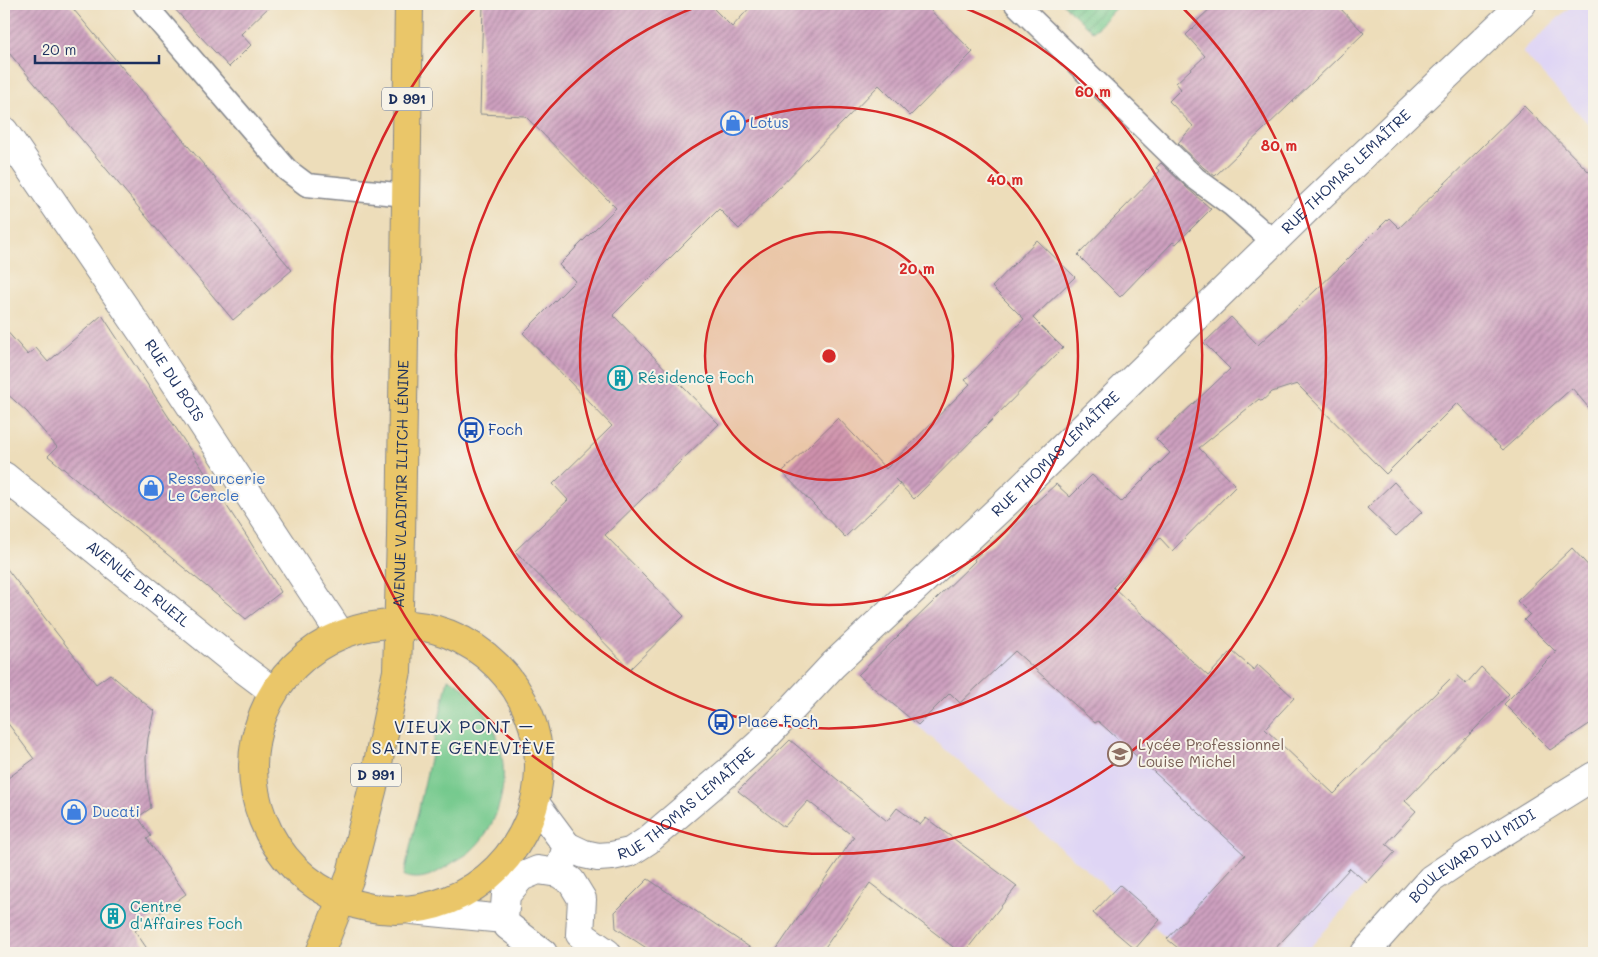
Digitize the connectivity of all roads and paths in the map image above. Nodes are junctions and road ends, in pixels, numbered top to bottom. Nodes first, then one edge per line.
1 (144, 4) edge
2 (409, 4) edge
3 (1016, 4) edge
4 (1522, 4) edge
5 (4, 131) edge
6 (406, 195) junction
7 (1274, 242) junction
8 (4, 476) edge
9 (398, 623) junction
10 (341, 635) junction
11 (274, 692) junction
12 (1594, 776) edge
13 (535, 803) junction
14 (567, 846) junction
15 (558, 873) junction
16 (340, 899) junction
17 (412, 910) junction
18 (506, 922) junction
19 (320, 953) edge
20 (523, 953) edge
21 (543, 953) edge
22 (607, 953) edge
23 (1365, 953) edge

1 - 6 lane
2 - 6 main road, AVENUE VLADIMIR ILITCH LÉNINE / D 991
3 - 7 lane
4 - 7 street, RUE THOMAS LEMAÎTRE
5 - 10 street, RUE DU BOIS
6 - 9 main road, AVENUE VLADIMIR ILITCH LÉNINE / D 991
7 - 14 street, RUE THOMAS LEMAÎTRE
8 - 11 street, AVENUE DE RUEIL
9 - 10 main road
9 - 13 main road
9 - 16 main road, AVENUE VLADIMIR ILITCH LÉNINE / D 991
10 - 11 main road
11 - 16 main road
12 - 23 street, BOULEVARD DU MIDI
13 - 14 street
13 - 17 main road
14 - 15 street
15 - 18 street
15 - 22 street
16 - 17 main road
16 - 19 main road, AVENUE VLADIMIR ILITCH LÉNINE / D 991
17 - 18 street
18 - 20 street
18 - 21 street

